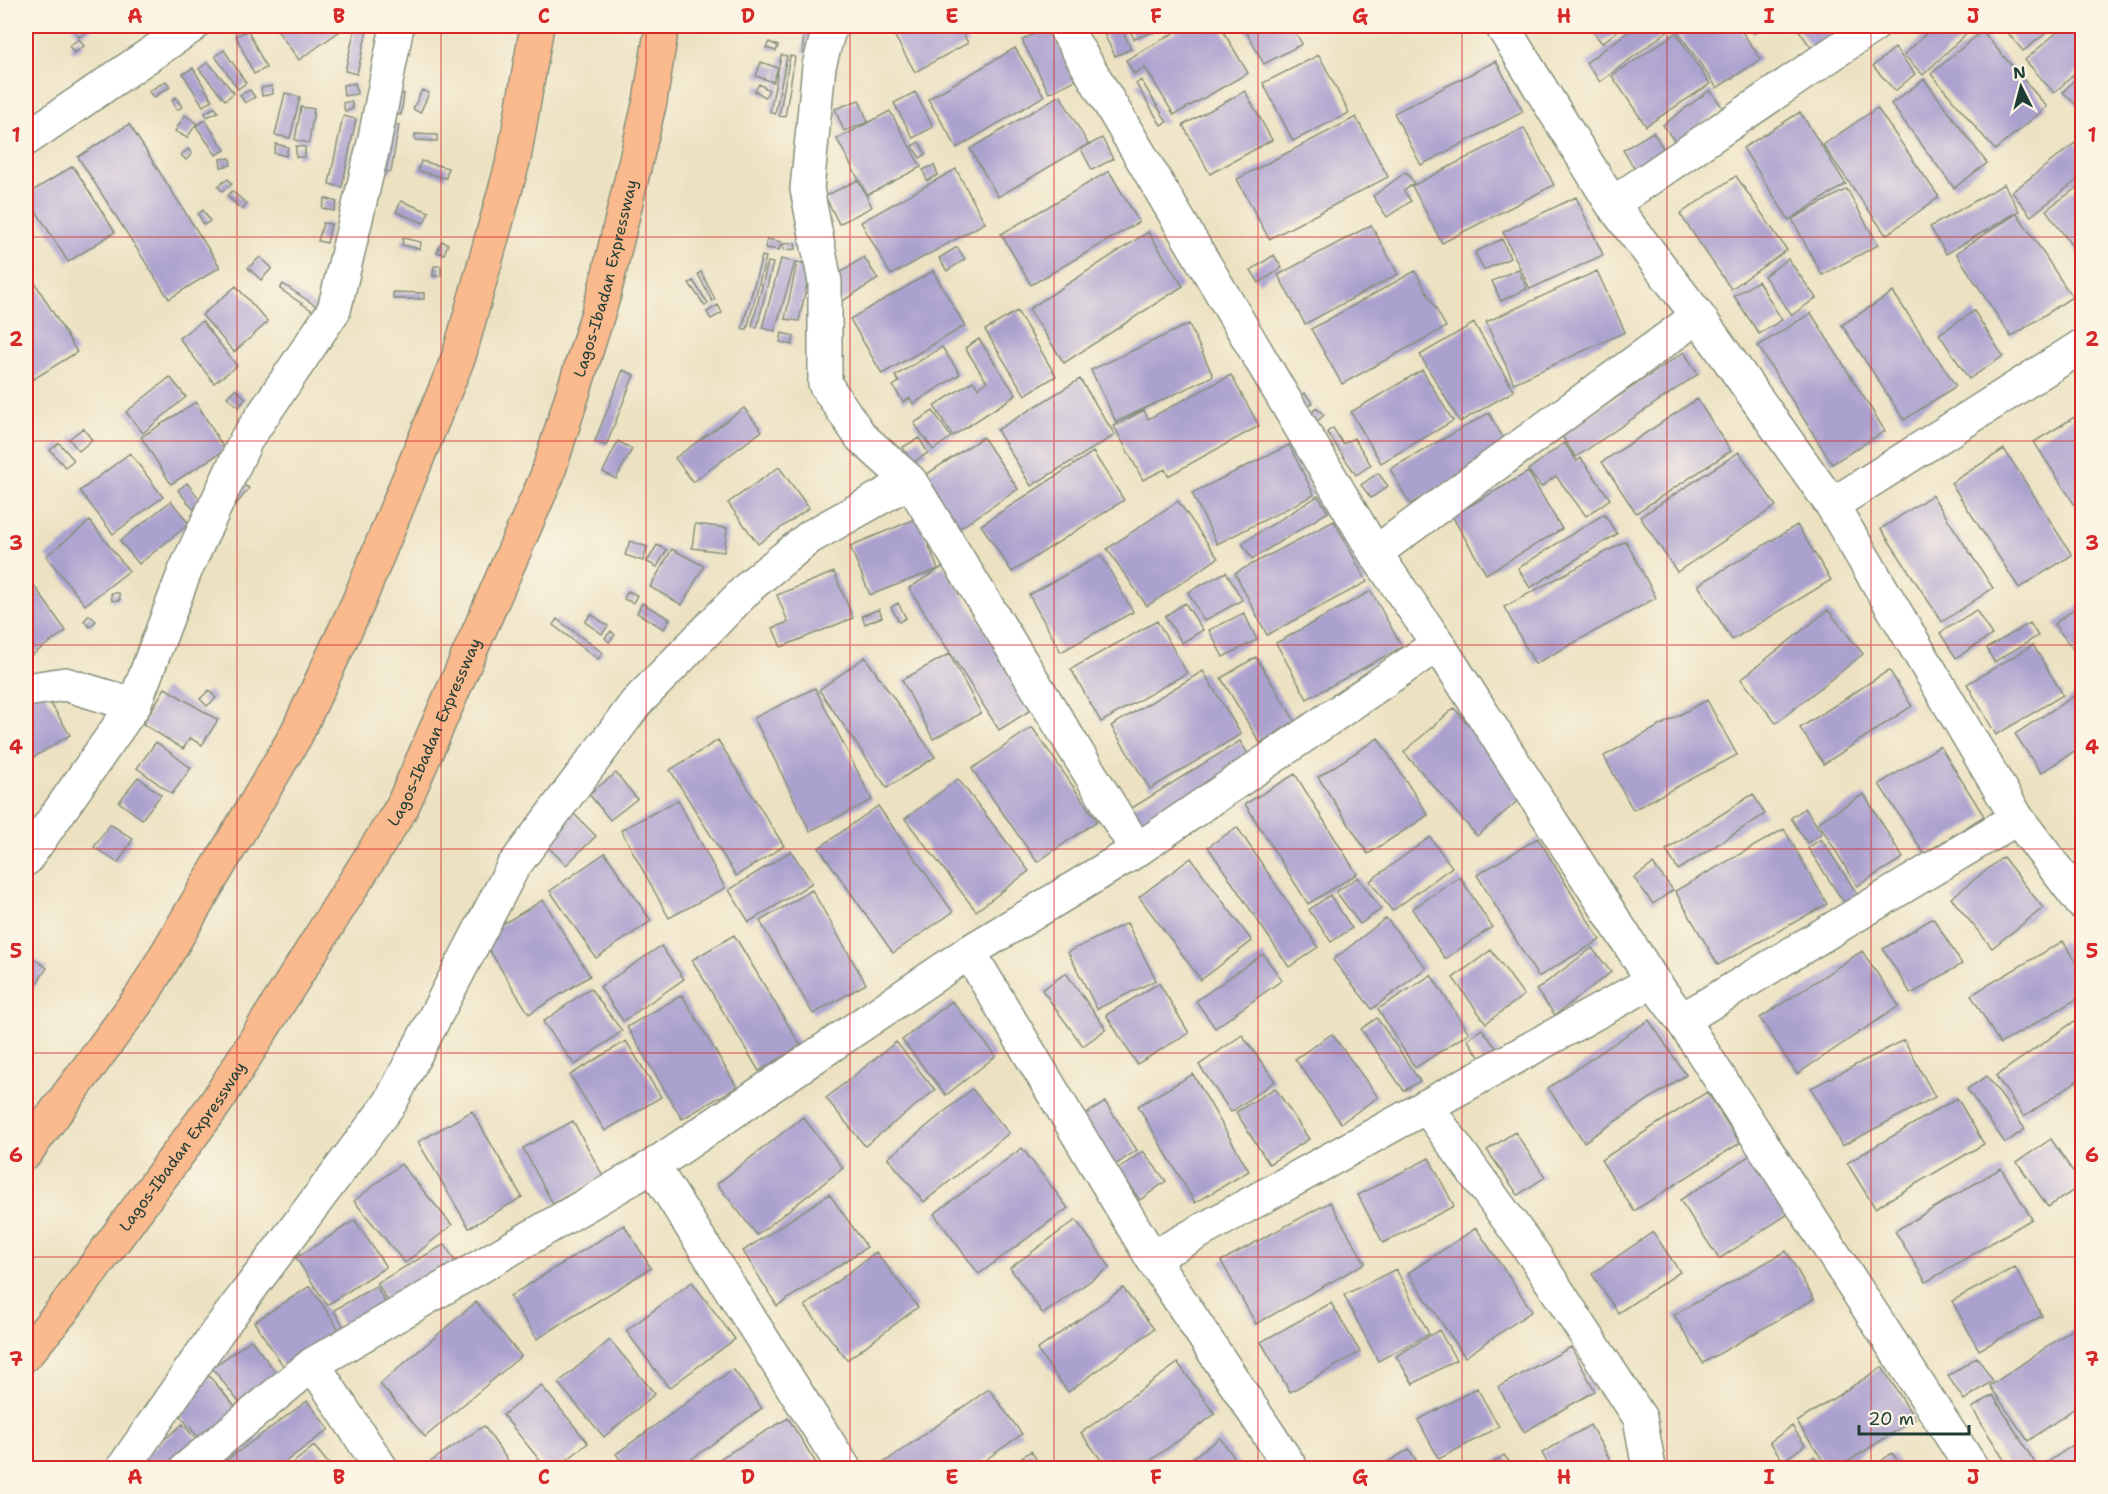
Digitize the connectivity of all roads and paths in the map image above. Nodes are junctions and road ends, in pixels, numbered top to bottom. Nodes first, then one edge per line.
1 (192, 26) edge
2 (397, 26) edge
3 (537, 26) edge
4 (662, 26) edge
5 (830, 26) edge
6 (1064, 26) edge
7 (1502, 26) edge
8 (1873, 26) edge
9 (26, 139) edge
10 (1612, 204) junction
11 (1698, 316) junction
12 (2082, 346) edge
13 (910, 482) junction
14 (1832, 505) junction
15 (1375, 553) junction
16 (1438, 644) junction
17 (26, 690) edge
18 (134, 705) junction
19 (2017, 818) junction
20 (1137, 850) junction
21 (26, 859) edge
22 (2082, 903) edge
23 (969, 952) junction
24 (1653, 981) junction
25 (1682, 1020) junction
26 (1426, 1106) junction
27 (26, 1152) edge
28 (653, 1166) junction
29 (1152, 1258) junction
30 (26, 1353) edge
31 (313, 1364) junction
32 (123, 1468) edge
33 (187, 1468) edge
34 (381, 1468) edge
35 (844, 1468) edge
36 (1291, 1468) edge
37 (1649, 1468) edge
38 (1972, 1468) edge

1 - 9 street
2 - 18 street
3 - 27 highway
4 - 30 highway, Lagos-Ibadan Expressway
5 - 13 street
6 - 15 street
7 - 10 street
8 - 10 street
10 - 11 street
11 - 14 street
11 - 15 street
12 - 14 street
13 - 20 street
13 - 32 street
14 - 19 street
15 - 16 street
16 - 20 street
16 - 24 street
17 - 18 street
18 - 21 street
19 - 22 street
19 - 25 street
20 - 23 street
23 - 28 street
23 - 29 street
24 - 25 street
24 - 26 street
25 - 38 street
26 - 29 street
26 - 37 street
28 - 31 street
28 - 35 street
29 - 36 street
31 - 33 street
31 - 34 street

